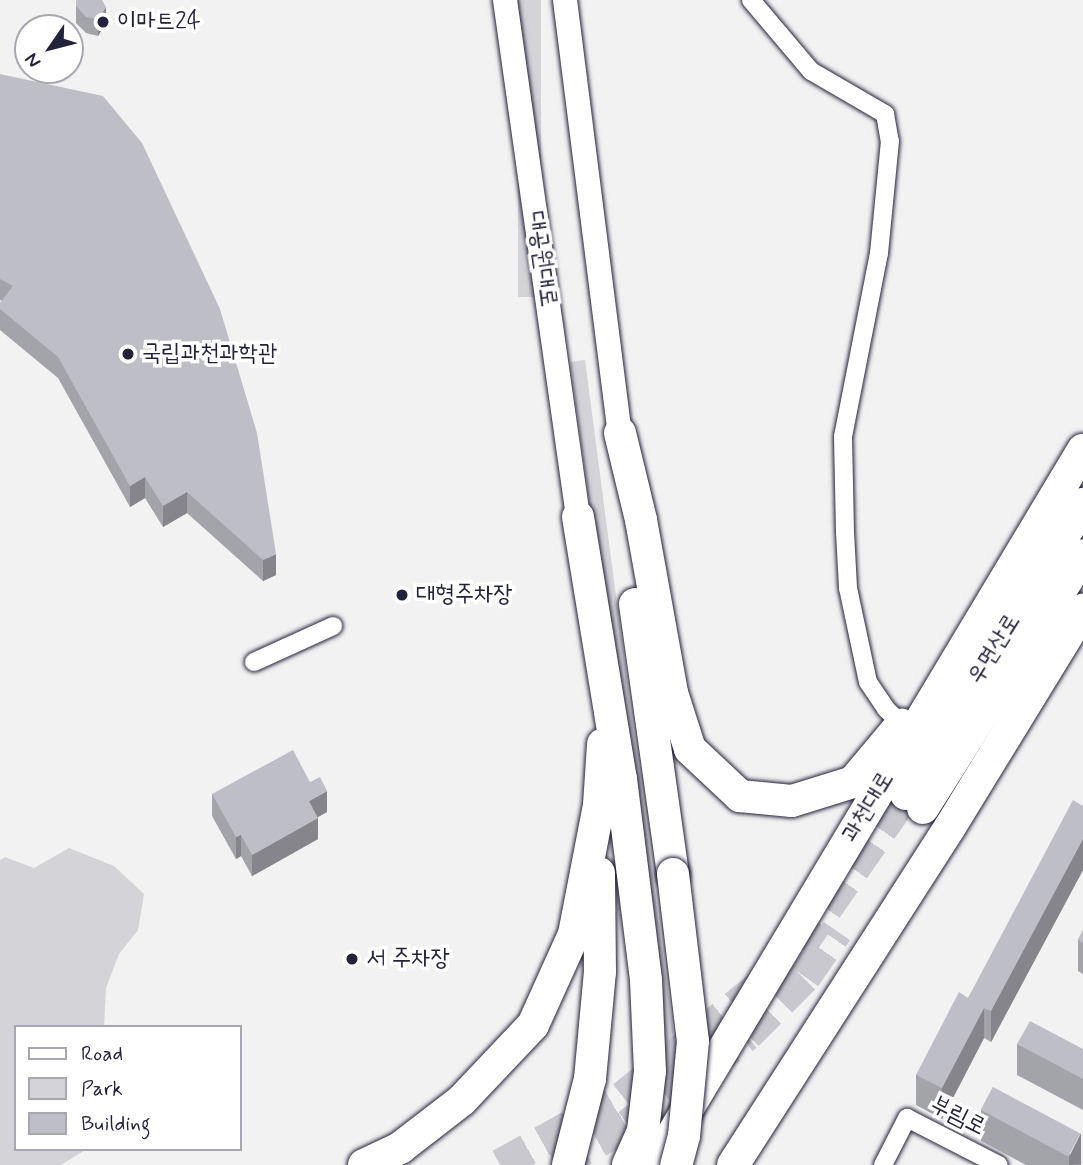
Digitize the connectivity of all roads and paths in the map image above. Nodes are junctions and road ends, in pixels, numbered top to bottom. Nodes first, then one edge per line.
1 (505, 0) edge
2 (565, 0) edge
3 (751, 0) edge
4 (620, 433) junction
5 (1083, 450) edge
6 (1083, 504) edge
7 (578, 517) joint
8 (1083, 555) edge
9 (1083, 610) edge
10 (333, 626) dead end
11 (254, 662) dead end
12 (606, 694) junction
13 (936, 694) junction
14 (902, 724) junction
15 (599, 805) junction
16 (364, 1165) edge
17 (568, 1165) edge
18 (628, 1165) edge
19 (654, 1165) edge
20 (676, 1165) edge
21 (733, 1165) edge
22 (883, 1165) edge
23 (997, 1165) edge

1 - 7 street, 대공원대로
2 - 4 street
3 - 14 street
4 - 14 highway
4 - 20 highway, bridge
5 - 13 highway, 과천대로
6 - 8 highway, 우면산로
7 - 12 highway
9 - 21 highway
10 - 11 street
12 - 15 highway
12 - 18 highway
13 - 14 highway
13 - 19 highway, 과천대로
15 - 16 highway
15 - 17 highway
22 - 23 street, 부림로

